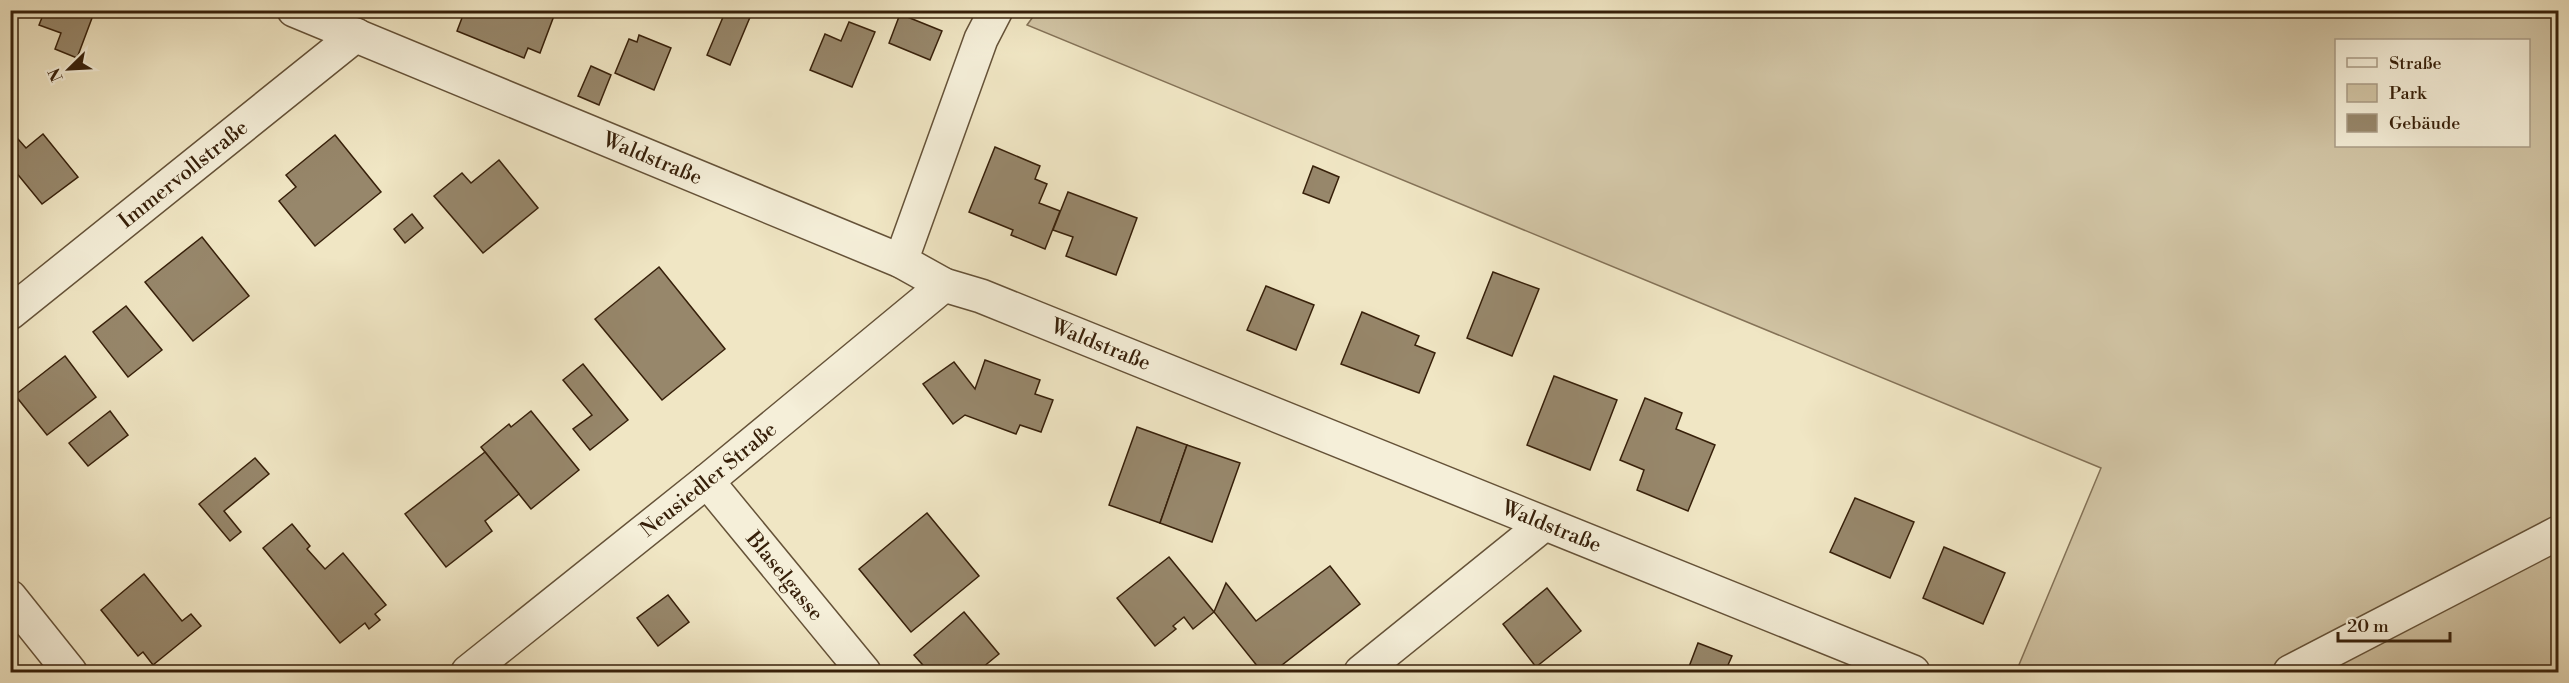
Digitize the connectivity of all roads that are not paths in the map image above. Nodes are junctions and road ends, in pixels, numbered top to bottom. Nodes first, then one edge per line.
1 (294, 10) edge
2 (996, 10) edge
3 (356, 35) junction
4 (901, 261) junction
5 (944, 285) junction
6 (10, 313) edge
7 (707, 481) junction
8 (1543, 525) junction
9 (2559, 533) edge
10 (10, 597) edge
11 (70, 672) edge
12 (468, 672) edge
13 (864, 672) edge
14 (1361, 672) edge
15 (1913, 672) edge
16 (2290, 672) edge

1 - 3 street, Waldstraße
2 - 4 street
3 - 4 street, Waldstraße
3 - 6 street, Immervollstraße
4 - 5 street, Waldstraße
5 - 7 street, Neusiedler Straße
5 - 8 street, Waldstraße
7 - 12 street, Neusiedler Straße
7 - 13 street, Blaselgasse
8 - 14 street
8 - 15 street, Waldstraße
9 - 16 street
10 - 11 street

